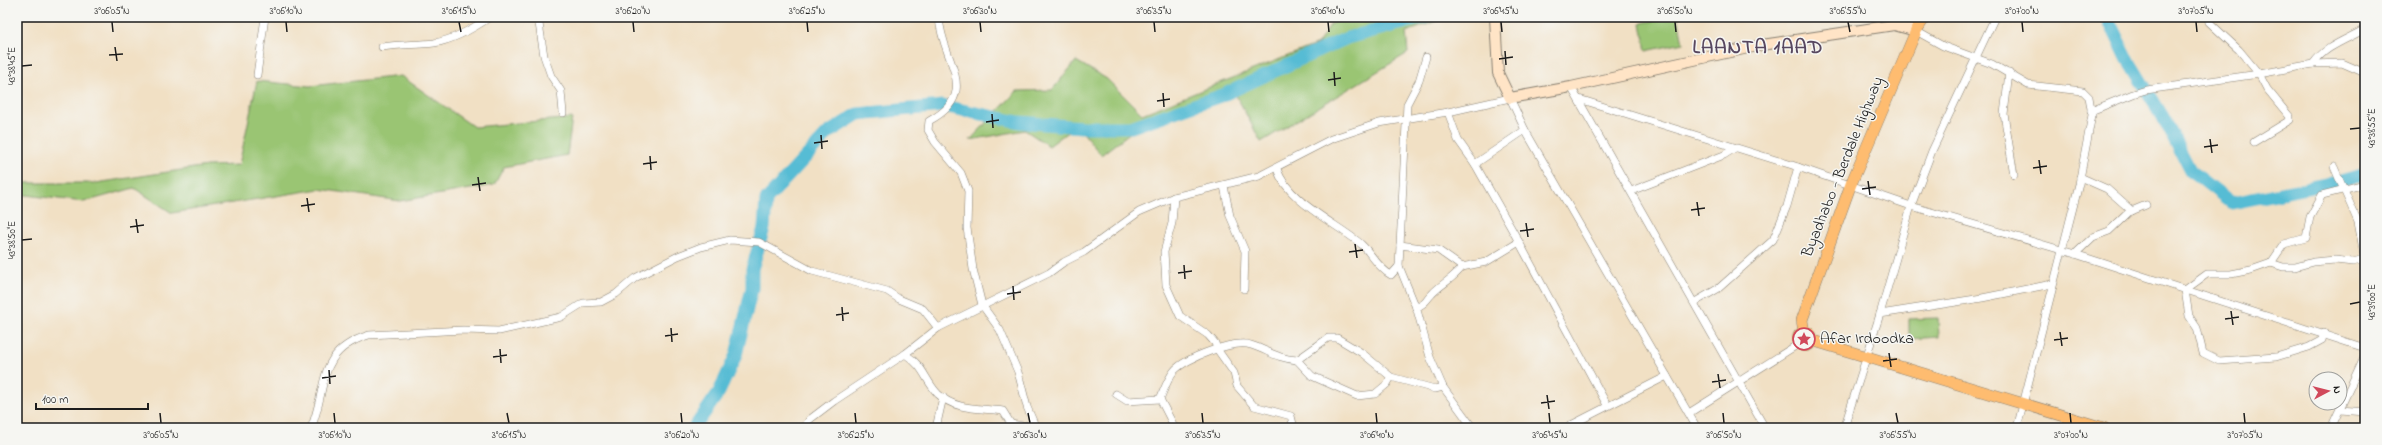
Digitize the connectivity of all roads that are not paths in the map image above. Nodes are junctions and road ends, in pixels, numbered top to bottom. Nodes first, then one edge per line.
1 (265, 17) edge
2 (490, 17) edge
3 (538, 17) edge
4 (939, 17) edge
5 (1925, 17) edge
6 (1995, 17) edge
7 (2208, 17) edge
8 (1495, 18) edge
9 (2365, 29) edge
10 (1916, 31) junction
11 (382, 47) dead end
12 (1426, 57) dead end
13 (1977, 58) junction
14 (2313, 64) junction
15 (2009, 73) junction
16 (2365, 73) edge
17 (2259, 74) junction
18 (257, 75) dead end
19 (1571, 87) junction
20 (1510, 98) junction
21 (1579, 99) junction
22 (2091, 110) junction
23 (563, 112) dead end
24 (1448, 112) junction
25 (1406, 119) junction
26 (1525, 130) junction
27 (2254, 142) dead end
28 (1735, 148) junction
29 (1475, 164) junction
30 (2334, 166) dead end
31 (1798, 167) junction
32 (1277, 169) junction
33 (2014, 175) dead end
34 (2080, 177) junction
35 (1851, 184) junction
36 (2365, 184) edge
37 (1224, 186) junction
38 (1631, 190) junction
39 (2344, 190) junction
40 (1174, 197) junction
41 (1911, 206) junction
42 (2146, 206) dead end
43 (2132, 211) junction
44 (1519, 242) junction
45 (1400, 245) junction
46 (2062, 250) junction
47 (2075, 254) junction
48 (2364, 260) edge
49 (2271, 263) junction
50 (1399, 266) junction
51 (1462, 267) junction
52 (2052, 284) junction
53 (1244, 289) dead end
54 (2185, 290) junction
55 (1695, 302) junction
56 (982, 305) junction
57 (1416, 308) junction
58 (1880, 314) junction
59 (938, 328) junction
60 (2324, 333) junction
61 (1808, 336) junction
62 (1800, 343) joint
63 (2365, 348) edge
64 (1217, 349) junction
65 (905, 354) junction
66 (2365, 355) edge
67 (1866, 357) junction
68 (1297, 360) junction
69 (1391, 376) junction
70 (1667, 376) junction
71 (1740, 383) junction
72 (1443, 387) junction
73 (1116, 394) dead end
74 (2348, 394) edge
75 (943, 398) junction
76 (1160, 399) junction
77 (2022, 402) junction
78 (1607, 406) junction
79 (2340, 411) edge
80 (2348, 411) edge
81 (2365, 412) edge
82 (1689, 413) junction
83 (1035, 426) edge
84 (311, 428) edge
85 (804, 428) edge
86 (936, 428) edge
87 (1175, 428) edge
88 (1294, 428) edge
89 (1473, 428) edge
90 (1565, 428) edge
91 (1697, 428) edge
92 (1765, 428) edge
93 (1844, 428) edge
94 (2017, 428) edge
95 (2104, 428) edge
96 (2331, 428) edge

1 - 18 street
2 - 11 street
3 - 23 street
4 - 56 street
5 - 10 main road, Byadhabo - Berdale Highway
6 - 13 street
7 - 17 street
8 - 20 main road
9 - 14 street
10 - 13 street
10 - 19 main road
10 - 35 main road, Byadhabo - Berdale Highway
12 - 25 street
13 - 15 street
13 - 41 street
14 - 16 street
14 - 17 street
15 - 22 street
15 - 33 street
17 - 22 street
17 - 27 street
19 - 20 main road
19 - 21 street
20 - 24 street
20 - 26 street
21 - 28 street
21 - 38 street
22 - 34 street
24 - 25 street
24 - 29 street
25 - 32 street
25 - 45 street
26 - 29 street
26 - 70 street
28 - 31 street
28 - 38 street
29 - 44 street
30 - 39 street
31 - 35 street
31 - 55 street
32 - 37 street
32 - 50 street
34 - 43 street
34 - 46 street
35 - 41 street
35 - 61 main road, Byadhabo - Berdale Highway
36 - 39 street
37 - 40 street
37 - 53 street
38 - 55 street
39 - 48 street
39 - 49 street
40 - 56 street
40 - 64 street
41 - 46 street
41 - 58 street
42 - 43 street
43 - 47 street
44 - 51 street
44 - 78 street
45 - 50 street
45 - 51 street
46 - 47 street
46 - 52 street
47 - 54 street
48 - 49 street
49 - 54 street
50 - 57 street
51 - 57 street
52 - 58 street
52 - 77 street
54 - 60 street
54 - 60 street
55 - 71 street
56 - 59 street
56 - 83 street
57 - 72 street
58 - 67 street
59 - 65 street
59 - 84 street
60 - 63 street
61 - 62 main road
61 - 67 main road
62 - 71 street
64 - 68 street
64 - 76 street
64 - 88 street
65 - 75 street
65 - 85 street
66 - 74 street
67 - 77 main road
67 - 93 street
68 - 69 street
68 - 69 street
69 - 72 street
70 - 78 street
70 - 82 street
71 - 82 street
71 - 92 street
72 - 89 street
73 - 76 street
75 - 83 street
75 - 86 street
76 - 87 street
77 - 94 street
77 - 95 main road
78 - 90 street
79 - 96 street
80 - 81 street
82 - 91 street

